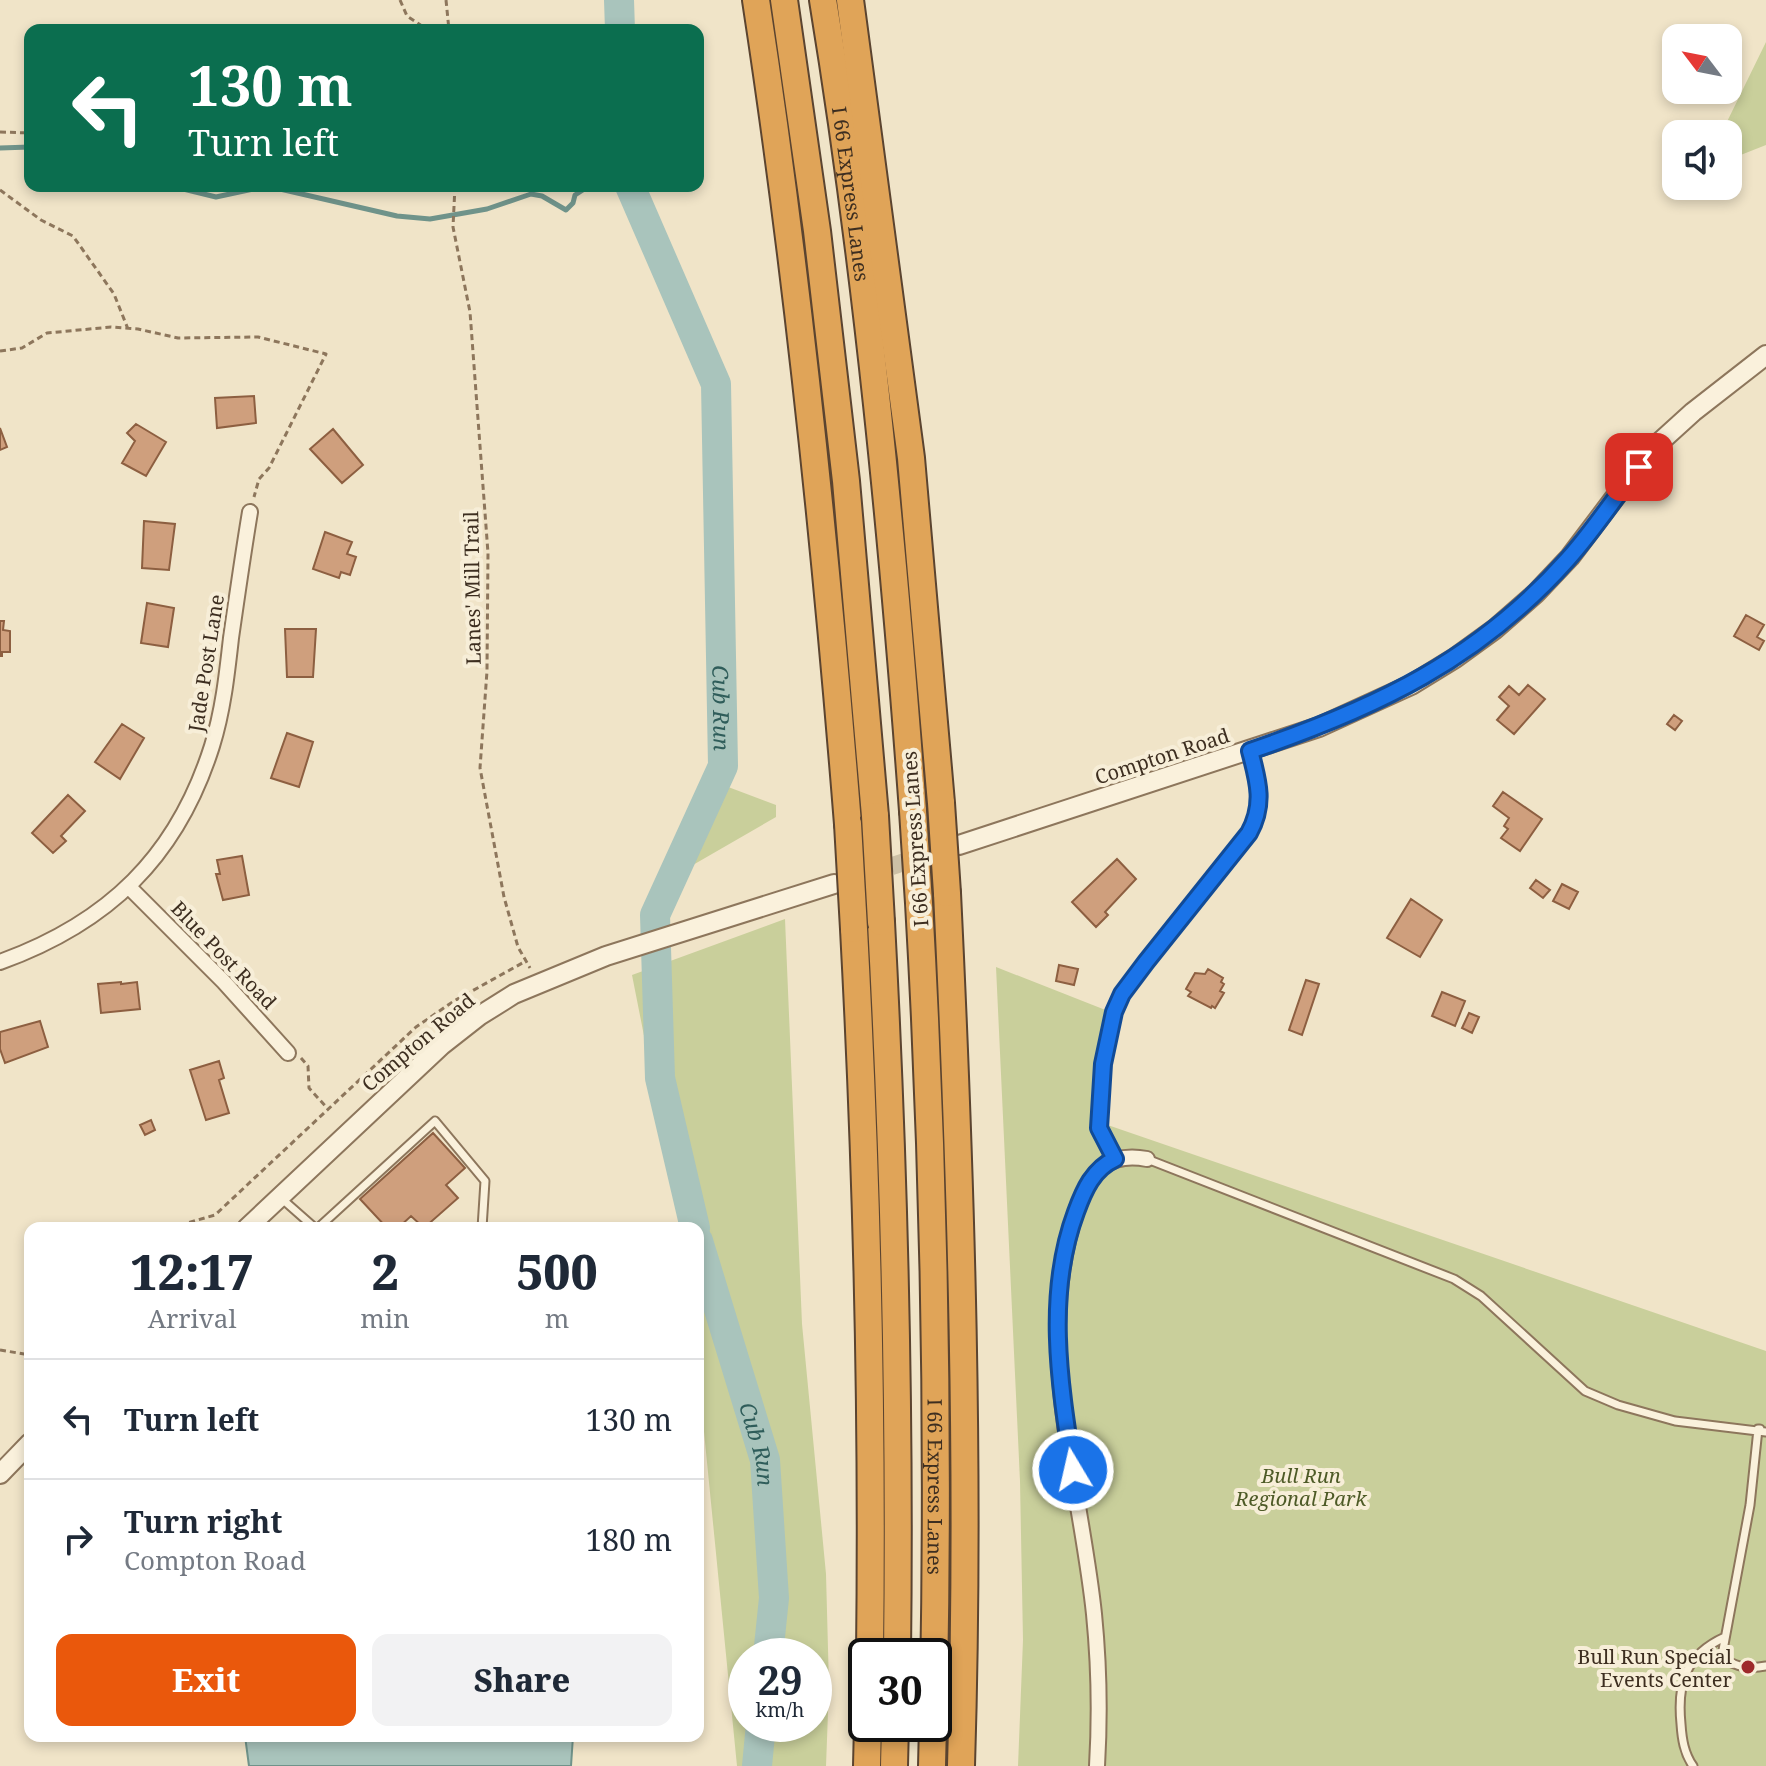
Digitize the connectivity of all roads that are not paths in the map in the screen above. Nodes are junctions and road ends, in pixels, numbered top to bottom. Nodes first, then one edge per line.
1 (756, 0) edge
2 (784, 0) edge
3 (823, 0) edge
4 (850, 0) edge
5 (1766, 355) edge
6 (250, 512) road end
7 (1250, 751) junction
8 (959, 845) dead end
9 (834, 884) tunnel mouth
10 (129, 887) junction
11 (0, 962) edge
12 (288, 1053) road end
13 (1115, 1159) junction
14 (1147, 1159) joint
15 (279, 1197) junction
16 (253, 1222) edge
17 (310, 1222) edge
18 (324, 1222) edge
19 (482, 1222) edge
20 (1763, 1430) edge
21 (24, 1449) edge
22 (0, 1474) edge
23 (1725, 1637) junction
24 (870, 1638) edge
25 (897, 1638) edge
26 (935, 1638) edge
27 (1766, 1666) edge
28 (868, 1742) edge
29 (895, 1742) edge
30 (933, 1742) edge
31 (867, 1766) edge
32 (894, 1766) edge
33 (932, 1766) edge
34 (961, 1766) edge
35 (1097, 1766) edge
36 (1693, 1766) edge

1 - 24 highway, bridge
2 - 25 highway, I 66 Express Lanes, bridge
3 - 26 highway, I 66 Express Lanes, bridge
4 - 34 highway, bridge
5 - 7 street, Compton Road
6 - 10 street, Jade Post Lane
7 - 8 street, Compton Road
7 - 13 lane
9 - 15 street, Compton Road
10 - 11 street, Jade Post Lane
10 - 12 street, Blue Post Road
13 - 14 street
13 - 35 street
14 - 20 lane
15 - 16 street, Compton Road
15 - 17 lane
18 - 19 lane
20 - 23 lane
21 - 22 street
23 - 27 lane
23 - 36 lane
28 - 31 highway
29 - 32 highway
30 - 33 highway

